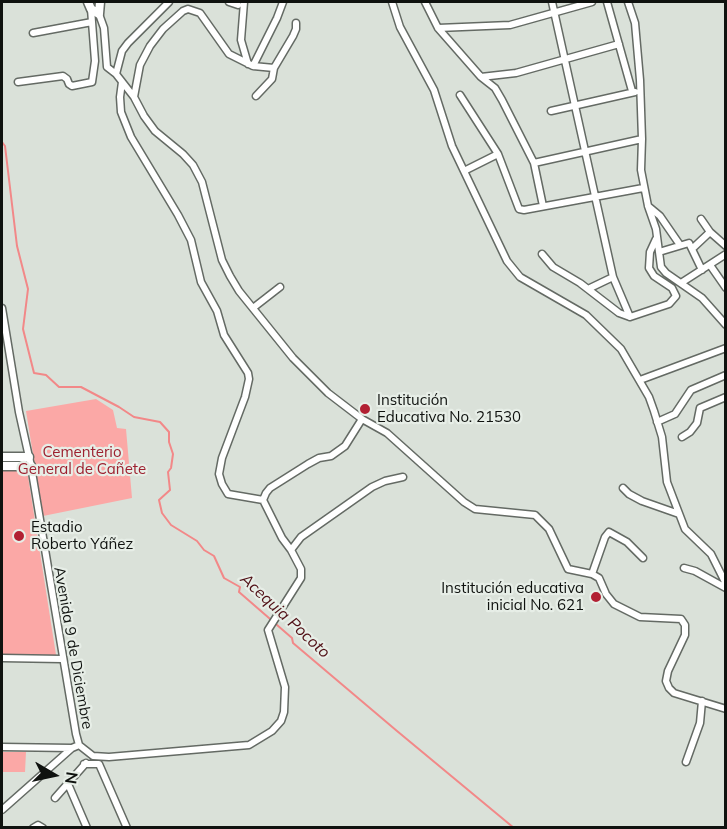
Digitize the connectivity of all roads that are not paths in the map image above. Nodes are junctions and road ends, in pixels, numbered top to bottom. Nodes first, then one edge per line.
1 (169, 2) edge
2 (229, 2) edge
3 (283, 2) edge
4 (392, 2) edge
5 (425, 2) edge
6 (552, 2) edge
7 (592, 2) edge
8 (607, 2) edge
9 (628, 2) edge
10 (93, 3) edge
11 (241, 3) edge
12 (555, 13) junction
13 (99, 14) joint
14 (92, 22) junction
15 (296, 23) dead end
16 (438, 28) junction
17 (33, 33) dead end
18 (619, 44) junction
19 (565, 59) junction
20 (250, 65) junction
21 (274, 68) junction
22 (115, 73) junction
23 (480, 77) junction
24 (18, 82) dead end
25 (122, 82) junction
26 (632, 91) junction
27 (640, 94) junction
28 (460, 95) dead end
29 (256, 96) dead end
30 (134, 97) junction
31 (576, 105) junction
32 (551, 111) dead end
33 (642, 139) junction
34 (586, 152) junction
35 (498, 154) junction
36 (534, 163) junction
37 (464, 171) junction
38 (644, 188) junction
39 (596, 198) junction
40 (543, 206) junction
41 (648, 206) junction
42 (701, 219) dead end
43 (710, 232) junction
44 (656, 239) junction
45 (680, 245) junction
46 (726, 246) edge
47 (693, 248) junction
48 (659, 252) junction
49 (542, 254) dead end
50 (726, 254) edge
51 (710, 265) junction
52 (702, 270) junction
53 (613, 277) junction
54 (681, 283) junction
55 (280, 287) dead end
56 (726, 288) edge
57 (588, 289) junction
58 (2, 308) edge
59 (253, 308) junction
60 (630, 317) junction
61 (726, 325) edge
62 (726, 348) edge
63 (726, 375) edge
64 (640, 380) junction
65 (726, 397) edge
66 (362, 419) junction
67 (657, 422) junction
68 (682, 437) dead end
69 (2, 457) edge
70 (30, 462) junction
71 (2, 466) edge
72 (403, 477) dead end
73 (623, 488) dead end
74 (263, 500) junction
75 (679, 514) junction
76 (291, 550) junction
77 (643, 558) dead end
78 (684, 568) dead end
79 (592, 574) junction
80 (726, 584) edge
81 (726, 588) edge
82 (2, 658) edge
83 (62, 659) junction
84 (702, 701) junction
85 (726, 709) edge
86 (78, 745) junction
87 (2, 747) edge
88 (72, 748) junction
89 (93, 756) junction
90 (686, 762) dead end
91 (84, 764) junction
92 (68, 784) junction
93 (55, 798) dead end
94 (2, 810) edge
95 (33, 828) edge
96 (43, 828) edge
97 (87, 828) edge
98 (127, 828) edge

1 - 22 street
2 - 11 street
3 - 20 street
4 - 37 street
5 - 16 street
6 - 12 street
7 - 12 street
8 - 18 street
9 - 27 street
10 - 13 street
10 - 14 street
11 - 20 street
12 - 16 street
12 - 19 street
13 - 22 street
14 - 17 street
14 - 24 street
15 - 21 street
16 - 23 street
18 - 19 street
18 - 26 street
19 - 23 street
19 - 31 street
20 - 21 street
20 - 30 street
21 - 29 street
22 - 25 street
23 - 36 street
25 - 30 street
25 - 74 street
26 - 27 street
26 - 31 street
27 - 33 street
28 - 35 street
30 - 59 street
31 - 32 street
31 - 34 street
33 - 34 street
33 - 38 street
34 - 36 street
34 - 39 street
35 - 37 street
35 - 40 street
36 - 40 street
37 - 64 street
38 - 39 street
38 - 41 street
39 - 40 street
39 - 53 street
41 - 44 street
41 - 45 street
42 - 43 street
43 - 46 street
43 - 47 street
44 - 48 street
44 - 60 street
45 - 47 street
45 - 48 street
47 - 52 street
48 - 54 street
49 - 57 street
50 - 51 street
51 - 52 street
51 - 56 street
52 - 54 street
53 - 57 street
53 - 60 street
54 - 61 street
55 - 59 street
57 - 60 street
58 - 70 street, Avenida 9 de Diciembre
59 - 66 street
62 - 64 street
63 - 67 street
64 - 67 street
65 - 68 street
66 - 74 street
66 - 79 street
67 - 75 street
69 - 70 street
70 - 71 street
70 - 83 street, Avenida 9 de Diciembre
72 - 76 street
73 - 75 street
74 - 76 street
75 - 80 street
76 - 89 street
77 - 79 street
78 - 81 street
79 - 84 street
82 - 83 street
83 - 86 street, Avenida 9 de Diciembre
84 - 85 street
84 - 90 street
86 - 88 street
86 - 89 street, Avenida 9 de Diciembre
87 - 88 street
88 - 94 street
89 - 91 street
91 - 92 street
91 - 98 street
92 - 93 street
92 - 97 street
95 - 96 street

